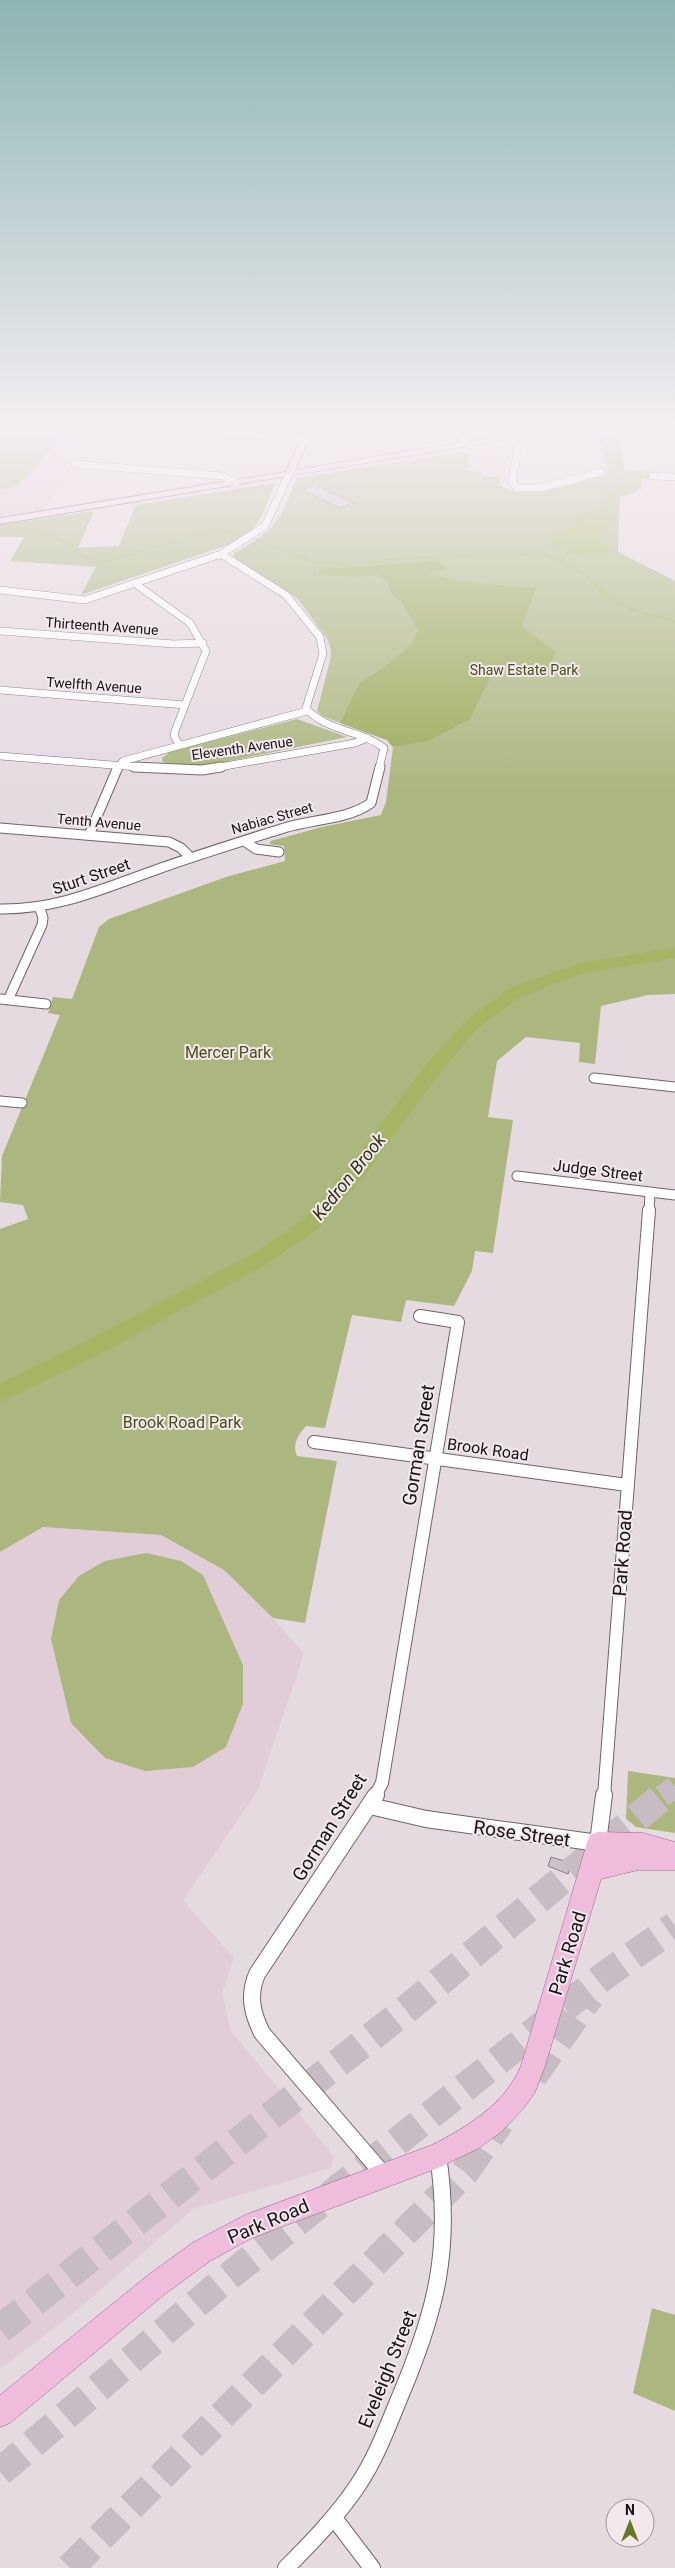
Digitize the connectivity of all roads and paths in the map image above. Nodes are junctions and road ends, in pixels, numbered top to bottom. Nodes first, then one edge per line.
1 (227, 551) edge
2 (221, 554) junction
3 (134, 582) junction
4 (0, 590) edge
5 (0, 631) edge
6 (203, 643) junction
7 (0, 690) edge
8 (186, 704) junction
9 (307, 711) junction
10 (367, 738) junction
11 (179, 744) junction
12 (0, 756) edge
13 (119, 766) junction
14 (0, 828) edge
15 (88, 835) junction
16 (244, 840) junction
17 (279, 852) dead end
18 (190, 857) junction
19 (0, 909) edge
20 (40, 909) junction
21 (4, 999) edge
22 (46, 1004) dead end
23 (594, 1078) dead end
24 (675, 1086) edge
25 (0, 1101) edge
26 (22, 1103) dead end
27 (517, 1176) dead end
28 (650, 1193) junction
29 (675, 1195) edge
30 (420, 1316) dead end
31 (314, 1442) dead end
32 (436, 1458) junction
33 (627, 1485) junction
34 (370, 1806) junction
35 (598, 1842) junction
36 (675, 1853) edge
37 (675, 1859) edge
38 (592, 1870) junction
39 (438, 2155) junction
40 (384, 2175) junction
41 (0, 2413) edge
42 (334, 2518) junction
43 (286, 2568) edge
44 (372, 2568) edge

1 - 2 street
2 - 3 street
2 - 9 street
3 - 4 street
3 - 6 street
5 - 6 street, Thirteenth Avenue
6 - 8 street
7 - 8 street, Twelfth Avenue
8 - 11 street
9 - 10 street
9 - 11 street, Eleventh Avenue
10 - 13 street, Eleventh Avenue
10 - 16 street, Nabiac Street
11 - 13 street, Eleventh Avenue
12 - 13 street, Eleventh Avenue
13 - 15 street
14 - 15 street, Tenth Avenue
15 - 18 street, Tenth Avenue
16 - 17 street
16 - 18 street, Nabiac Street
18 - 20 street, Sturt Street
19 - 20 street
20 - 21 street, Sturt Street
21 - 22 street
23 - 24 street
25 - 26 street
27 - 28 street, Judge Street
28 - 29 street, Judge Street
28 - 33 street, Park Road
30 - 32 street, Gorman Street
31 - 32 street, Brook Road
32 - 33 street, Brook Road
32 - 34 street, Gorman Street
33 - 35 street, Park Road
34 - 35 street, Rose Street
34 - 40 street, Gorman Street
35 - 36 main road, Rose Street
35 - 38 main road, Park Road
37 - 38 main road
38 - 39 main road, Park Road
39 - 40 main road, Park Road
39 - 42 street, Eveleigh Street
40 - 41 main road, Park Road
42 - 43 street, Eveleigh Street
42 - 44 street

